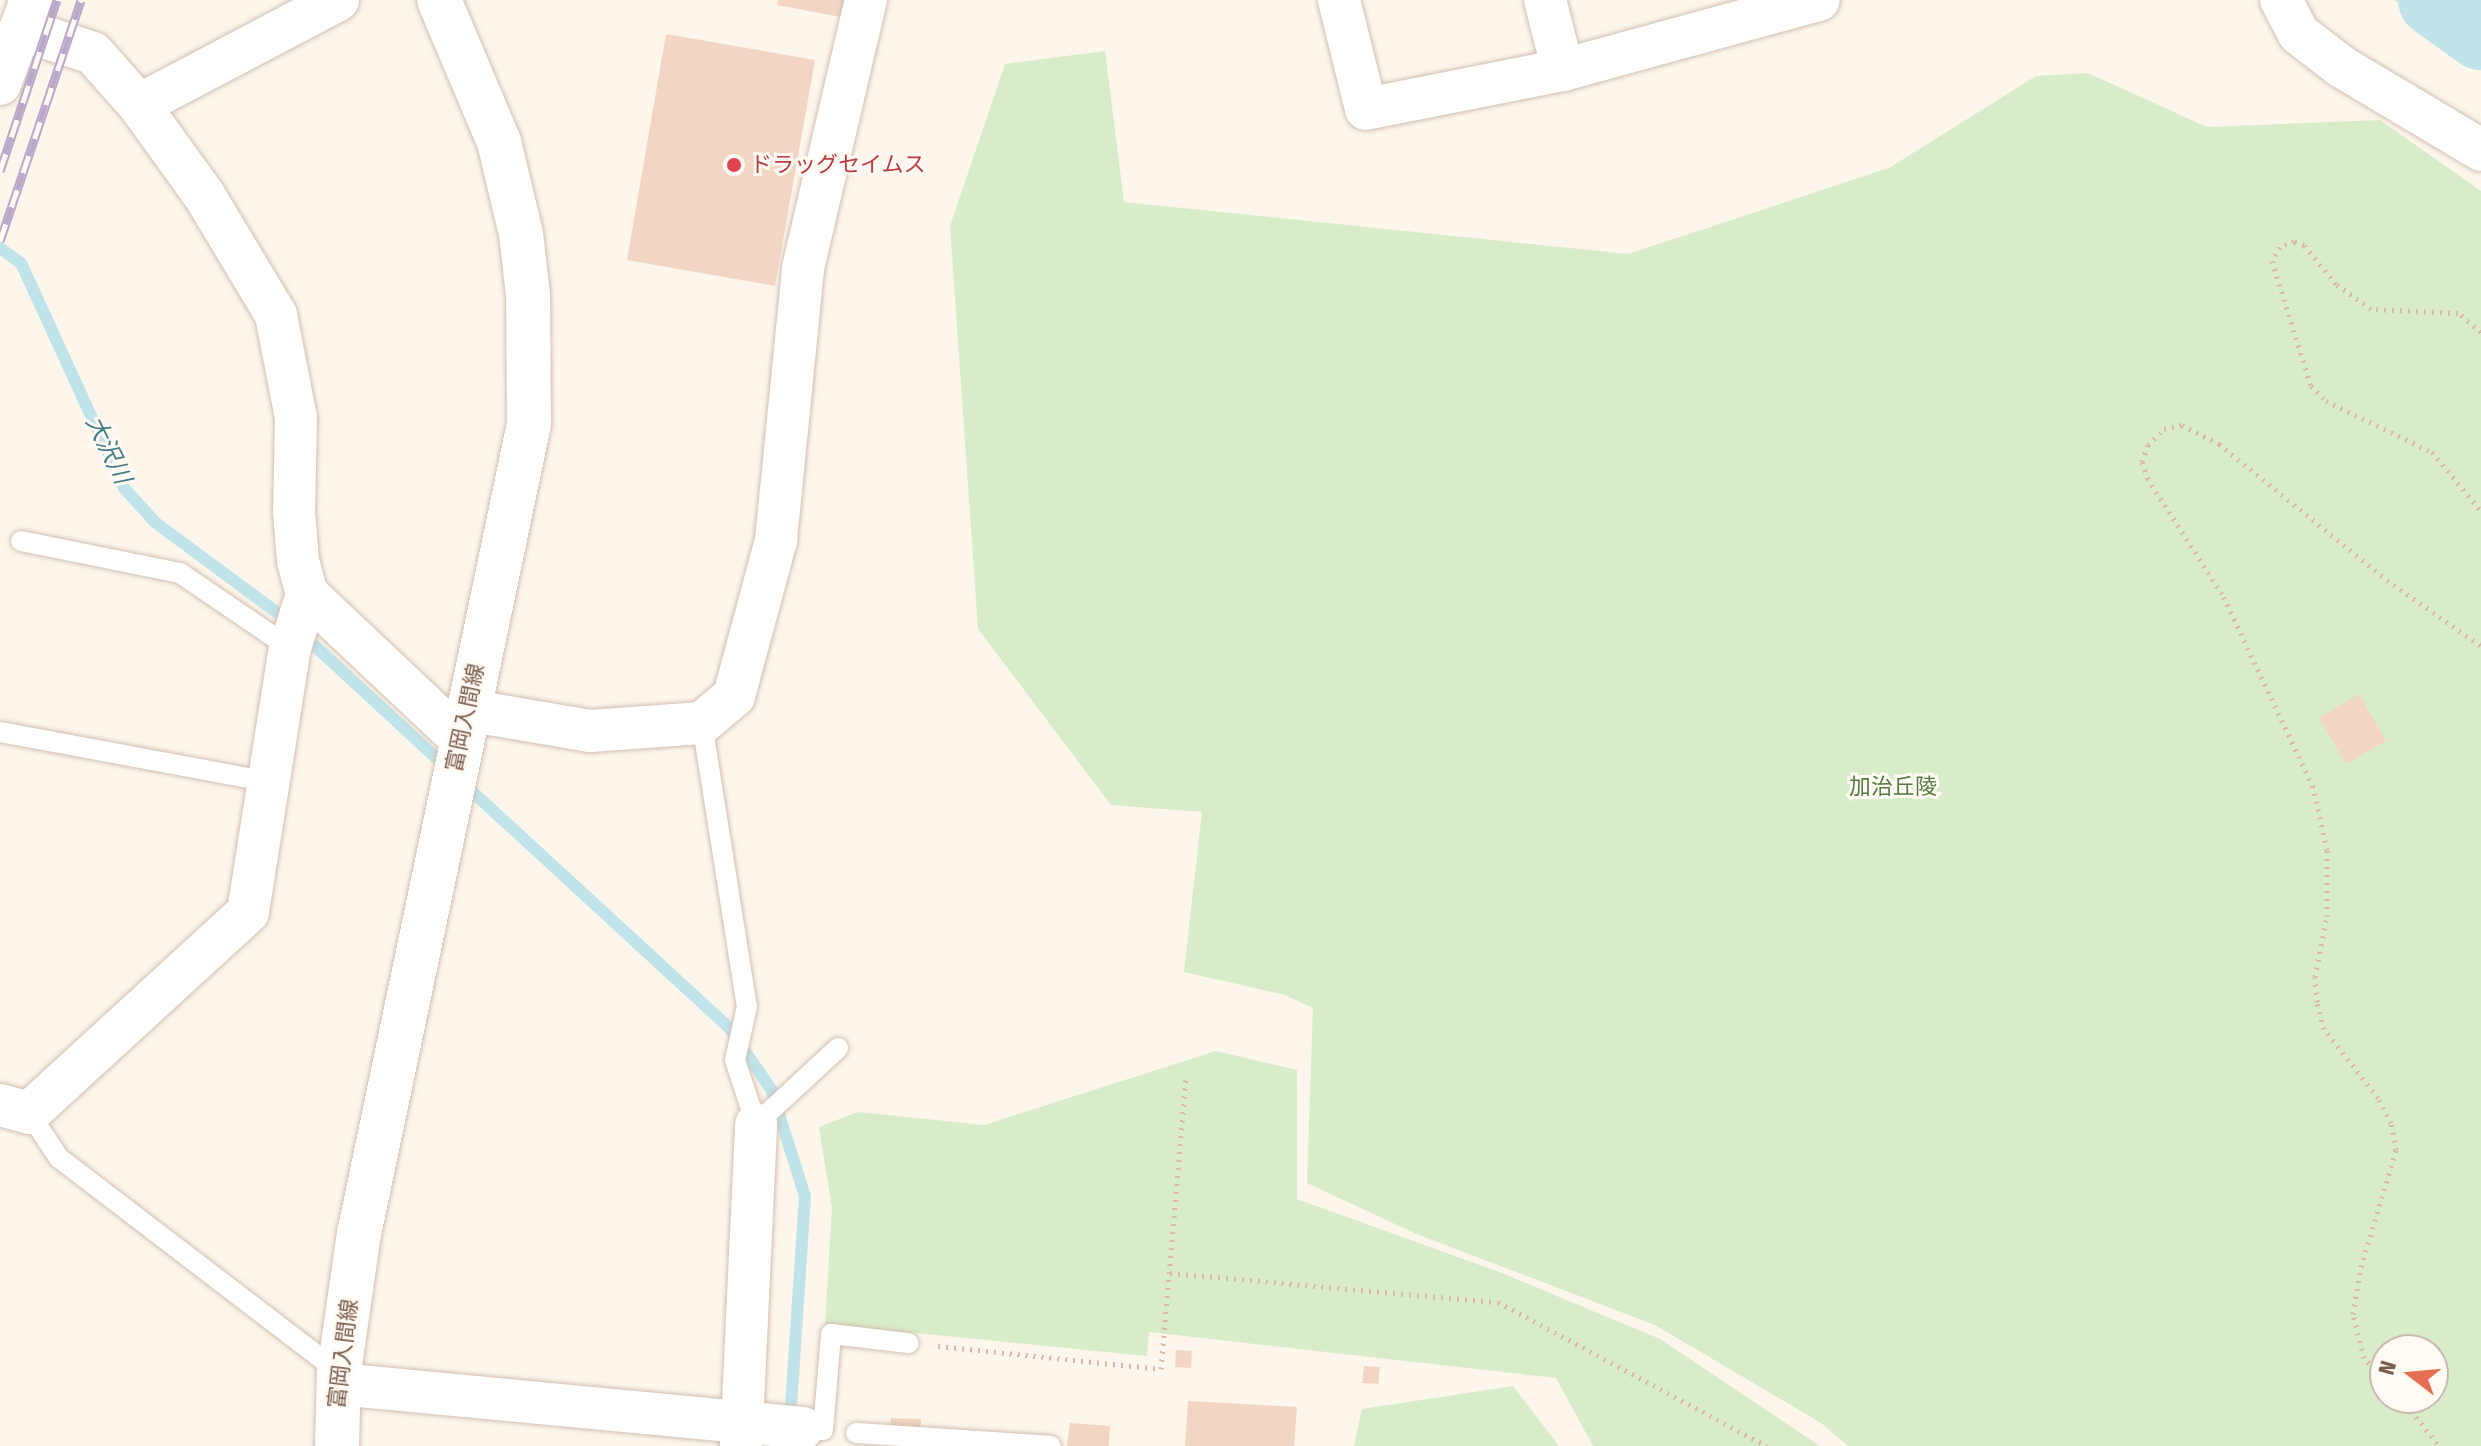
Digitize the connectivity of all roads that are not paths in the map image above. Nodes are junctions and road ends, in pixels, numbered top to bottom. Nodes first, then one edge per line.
1 (338, 0) edge
2 (439, 0) edge
3 (866, 0) edge
4 (1339, 0) edge
5 (1545, 0) edge
6 (1819, 0) edge
7 (2281, 0) edge
8 (1749, 10) edge
9 (26, 15) edge
10 (1563, 70) junction
11 (0, 84) edge
12 (139, 105) junction
13 (2481, 150) edge
14 (21, 541) dead end
15 (307, 595) junction
16 (290, 646) junction
17 (702, 723) junction
18 (0, 732) edge
19 (463, 733) junction
20 (269, 782) junction
21 (838, 1048) dead end
22 (15, 1109) edge
23 (761, 1119) junction
24 (908, 1343) road end
25 (338, 1378) junction
26 (778, 1431) edge
27 (855, 1439) edge
28 (337, 1446) edge
29 (1051, 1446) edge

1 - 12 street
2 - 19 main road, 富岡入間線
3 - 17 street
4 - 10 street
5 - 10 street
6 - 8 street
7 - 13 street
8 - 10 street
9 - 11 street
9 - 12 street
12 - 15 street
14 - 16 lane
15 - 16 street
15 - 19 street
16 - 20 street
17 - 19 street
17 - 23 lane
18 - 20 lane
19 - 25 main road, 富岡入間線
20 - 22 street
21 - 23 lane
22 - 25 lane
23 - 26 street
24 - 26 lane
25 - 26 street
25 - 28 main road, 富岡入間線
26 - 27 lane
27 - 29 lane

